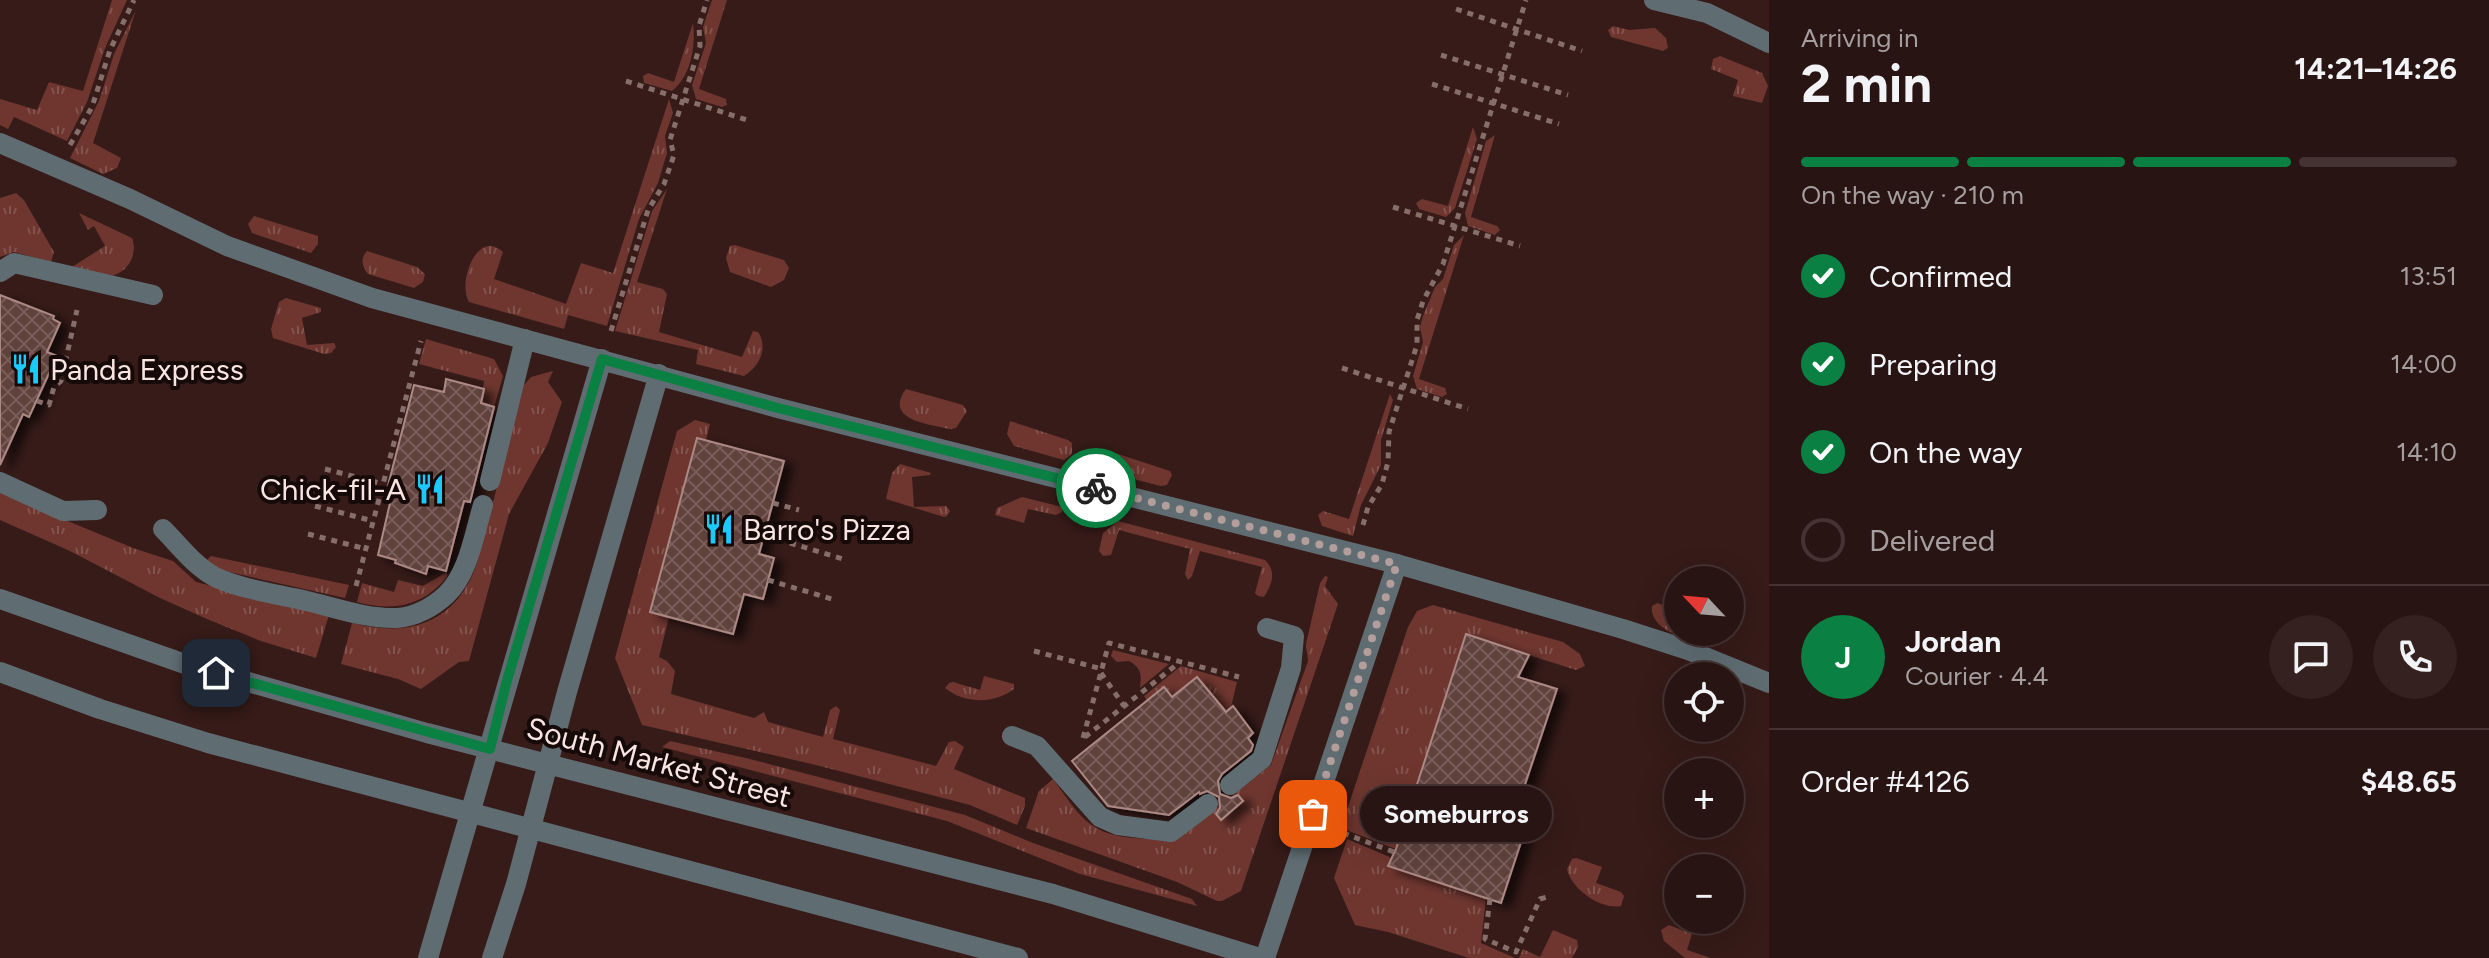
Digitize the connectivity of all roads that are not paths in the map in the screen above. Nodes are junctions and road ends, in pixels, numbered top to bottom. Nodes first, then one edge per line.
1 (1654, 0) edge
2 (1769, 43) edge
3 (0, 143) edge
4 (0, 272) edge
5 (153, 295) dead end
6 (525, 339) junction
7 (602, 359) junction
8 (659, 374) junction
9 (490, 481) dead end
10 (0, 482) edge
11 (483, 505) dead end
12 (97, 510) dead end
13 (163, 529) dead end
14 (1397, 564) junction
15 (0, 599) edge
16 (1267, 628) dead end
17 (0, 672) edge
18 (1769, 683) edge
19 (1012, 736) dead end
20 (490, 749) junction
21 (549, 764) junction
22 (1230, 785) dead end
23 (1208, 804) dead end
24 (471, 814) junction
25 (531, 830) junction
26 (428, 958) edge
27 (492, 958) edge
28 (1018, 958) edge
29 (1262, 958) edge

1 - 2 street
3 - 6 street
4 - 5 street
6 - 7 street
6 - 9 street
7 - 8 street
7 - 20 street
8 - 14 street
8 - 21 street
10 - 12 street
11 - 13 street
14 - 18 street
14 - 29 street
15 - 20 street, South Market Street
16 - 22 street
17 - 24 street
19 - 23 street
20 - 21 street, South Market Street
20 - 24 street
21 - 25 street
21 - 29 street, South Market Street
24 - 25 street
24 - 26 street
25 - 27 street
25 - 28 street

